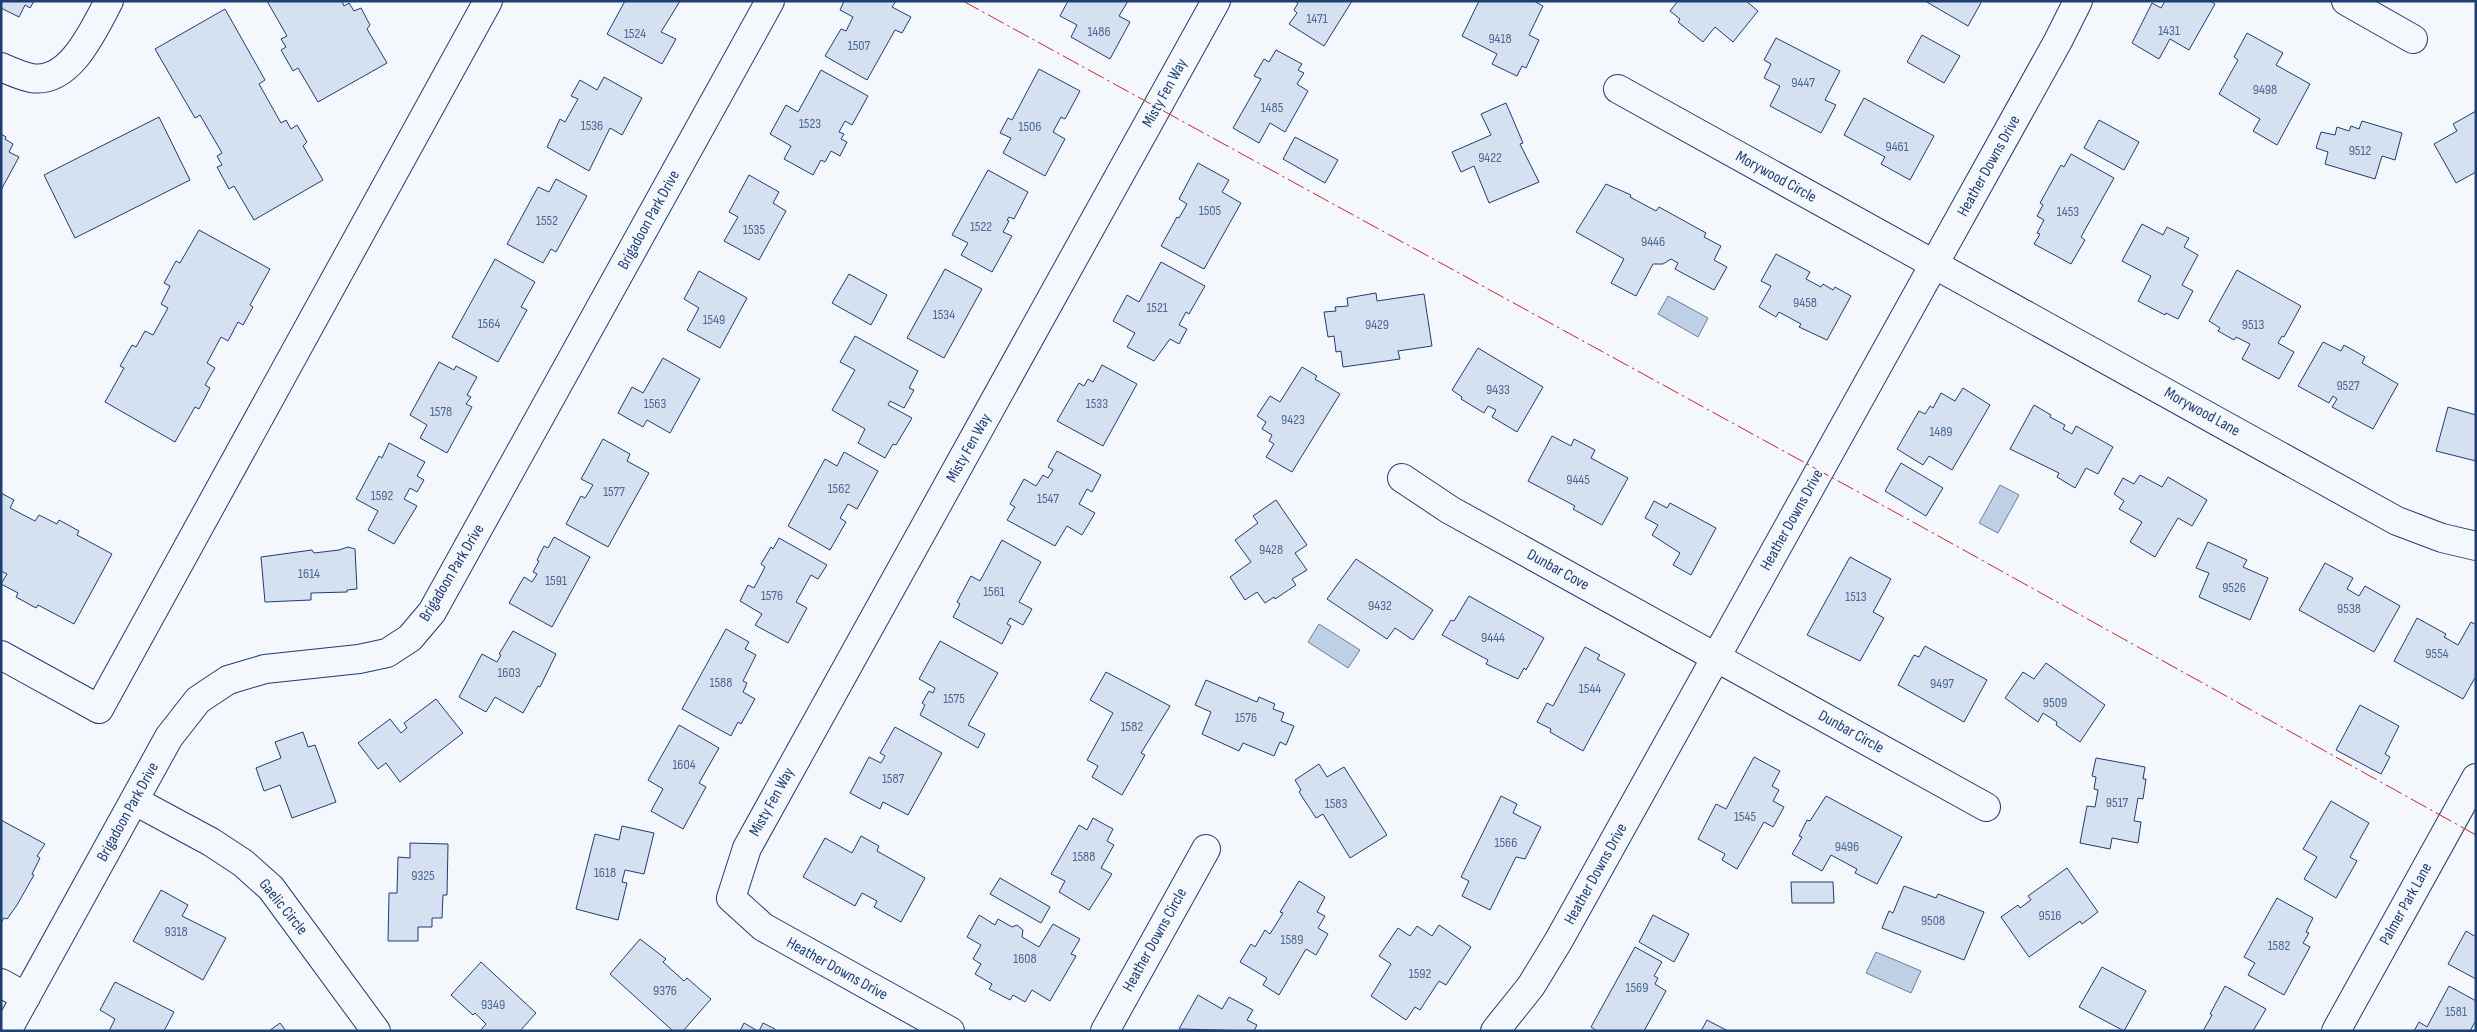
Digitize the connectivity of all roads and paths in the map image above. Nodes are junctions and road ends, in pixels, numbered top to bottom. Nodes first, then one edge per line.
1 (109, 1) edge
2 (488, 1) edge
3 (770, 1) edge
4 (1216, 1) edge
5 (2078, 1) edge
6 (2346, 1) edge
7 (2413, 39) dead end
8 (1, 67) edge
9 (1618, 89) dead end
10 (1934, 264) junction
11 (1402, 478) dead end
12 (2476, 546) edge
13 (1, 655) edge
14 (1716, 657) junction
15 (2476, 778) edge
16 (135, 801) junction
17 (1986, 807) dead end
18 (1206, 849) dead end
19 (731, 898) joint
20 (1, 983) edge
21 (26, 997) junction
22 (1498, 1030) edge
23 (8, 1031) edge
24 (376, 1031) edge
25 (950, 1031) edge
26 (1105, 1031) edge
27 (2336, 1031) edge

1 - 8 street
2 - 13 street
3 - 16 street, Brigadoon Park Drive
4 - 19 street, Misty Fen Way
5 - 10 street, Heather Downs Drive
6 - 7 street
9 - 10 street, Morywood Circle
10 - 12 street, Morywood Lane
10 - 14 street, Heather Downs Drive
11 - 14 street, Dunbar Cove
14 - 17 street, Dunbar Circle
14 - 22 street, Heather Downs Drive
15 - 27 street, Palmer Park Lane
16 - 21 street, Brigadoon Park Drive
16 - 24 street, Gaelic Circle
18 - 26 street, Heather Downs Circle
19 - 25 street, Heather Downs Drive
20 - 21 street
21 - 23 street, Brigadoon Park Drive

